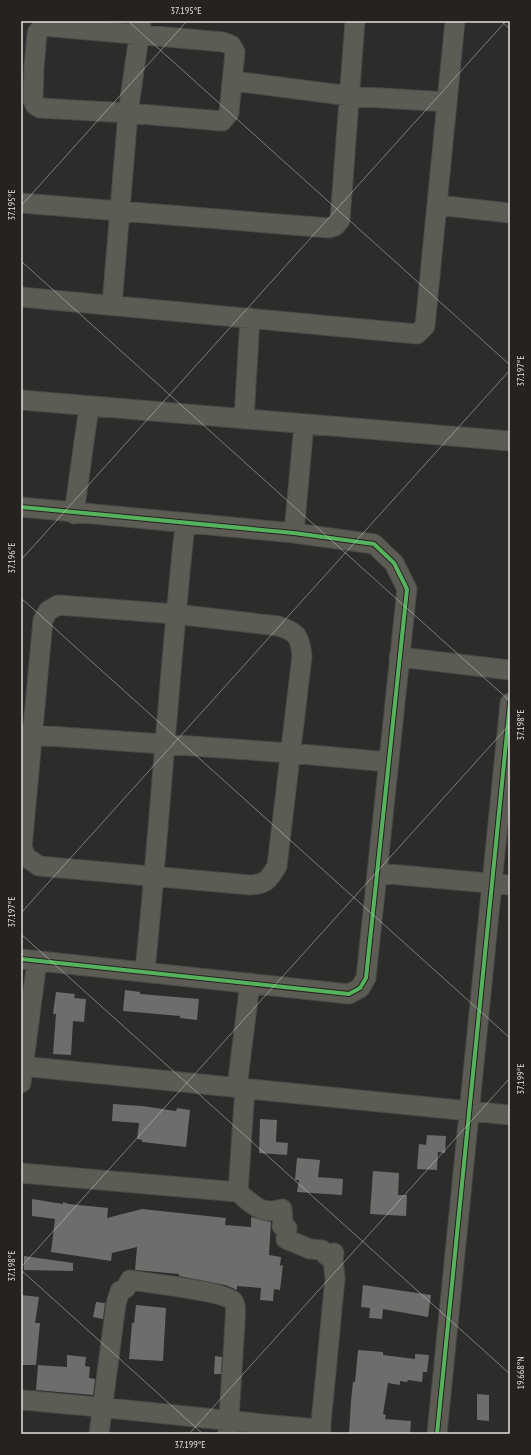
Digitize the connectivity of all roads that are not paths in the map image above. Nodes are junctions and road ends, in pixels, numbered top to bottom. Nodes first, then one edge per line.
1 (355, 21) edge
2 (454, 21) edge
3 (140, 28) edge
4 (27, 67) edge
5 (233, 81) junction
6 (350, 96) junction
7 (446, 102) junction
8 (128, 112) junction
9 (21, 203) edge
10 (437, 205) junction
11 (120, 212) junction
12 (510, 213) edge
13 (21, 297) edge
14 (112, 305) junction
15 (250, 318) junction
16 (21, 400) edge
17 (89, 406) junction
18 (244, 419) junction
19 (304, 424) junction
20 (510, 441) edge
21 (21, 507) edge
22 (74, 514) junction
23 (185, 524) junction
24 (294, 534) junction
25 (175, 614) junction
26 (399, 657) junction
27 (510, 670) edge
28 (510, 703) edge
29 (26, 735) edge
30 (165, 745) junction
31 (290, 753) junction
32 (388, 762) junction
33 (378, 873) junction
34 (155, 876) junction
35 (491, 883) junction
36 (510, 885) edge
37 (29, 960) edge
38 (145, 971) junction
39 (250, 983) junction
40 (22, 1071) edge
41 (241, 1087) junction
42 (469, 1111) junction
43 (510, 1115) edge
44 (21, 1174) edge
45 (238, 1192) junction
46 (21, 1400) edge
47 (101, 1406) junction
48 (228, 1428) edge
49 (321, 1431) edge
50 (99, 1434) edge
51 (437, 1434) edge

1 - 6 street
2 - 7 street
3 - 4 street
3 - 5 street
3 - 8 street
4 - 8 street
5 - 6 street
5 - 8 street
6 - 7 street
6 - 11 street
7 - 10 street
8 - 11 street
9 - 11 street
10 - 12 street
10 - 15 street
11 - 14 street
13 - 14 street
14 - 15 street
15 - 18 street
16 - 17 street
17 - 18 street
17 - 22 street
18 - 19 street
19 - 20 street
19 - 24 street
21 - 22 street
22 - 23 street
23 - 24 street
23 - 25 street
24 - 26 street
25 - 29 street
25 - 30 street
25 - 31 street
26 - 27 street
26 - 32 street
28 - 35 street
29 - 30 street
29 - 34 street
30 - 31 street
30 - 34 street
31 - 32 street
31 - 34 street
32 - 33 street
33 - 35 street
33 - 39 street
34 - 38 street
35 - 36 street
35 - 42 street
37 - 38 street
37 - 40 street
38 - 39 street
39 - 41 street
40 - 41 street
41 - 42 street
41 - 45 street
42 - 43 street
42 - 51 street
44 - 45 street
45 - 49 street
46 - 47 street
47 - 48 street
47 - 48 street
47 - 50 street
48 - 49 street

